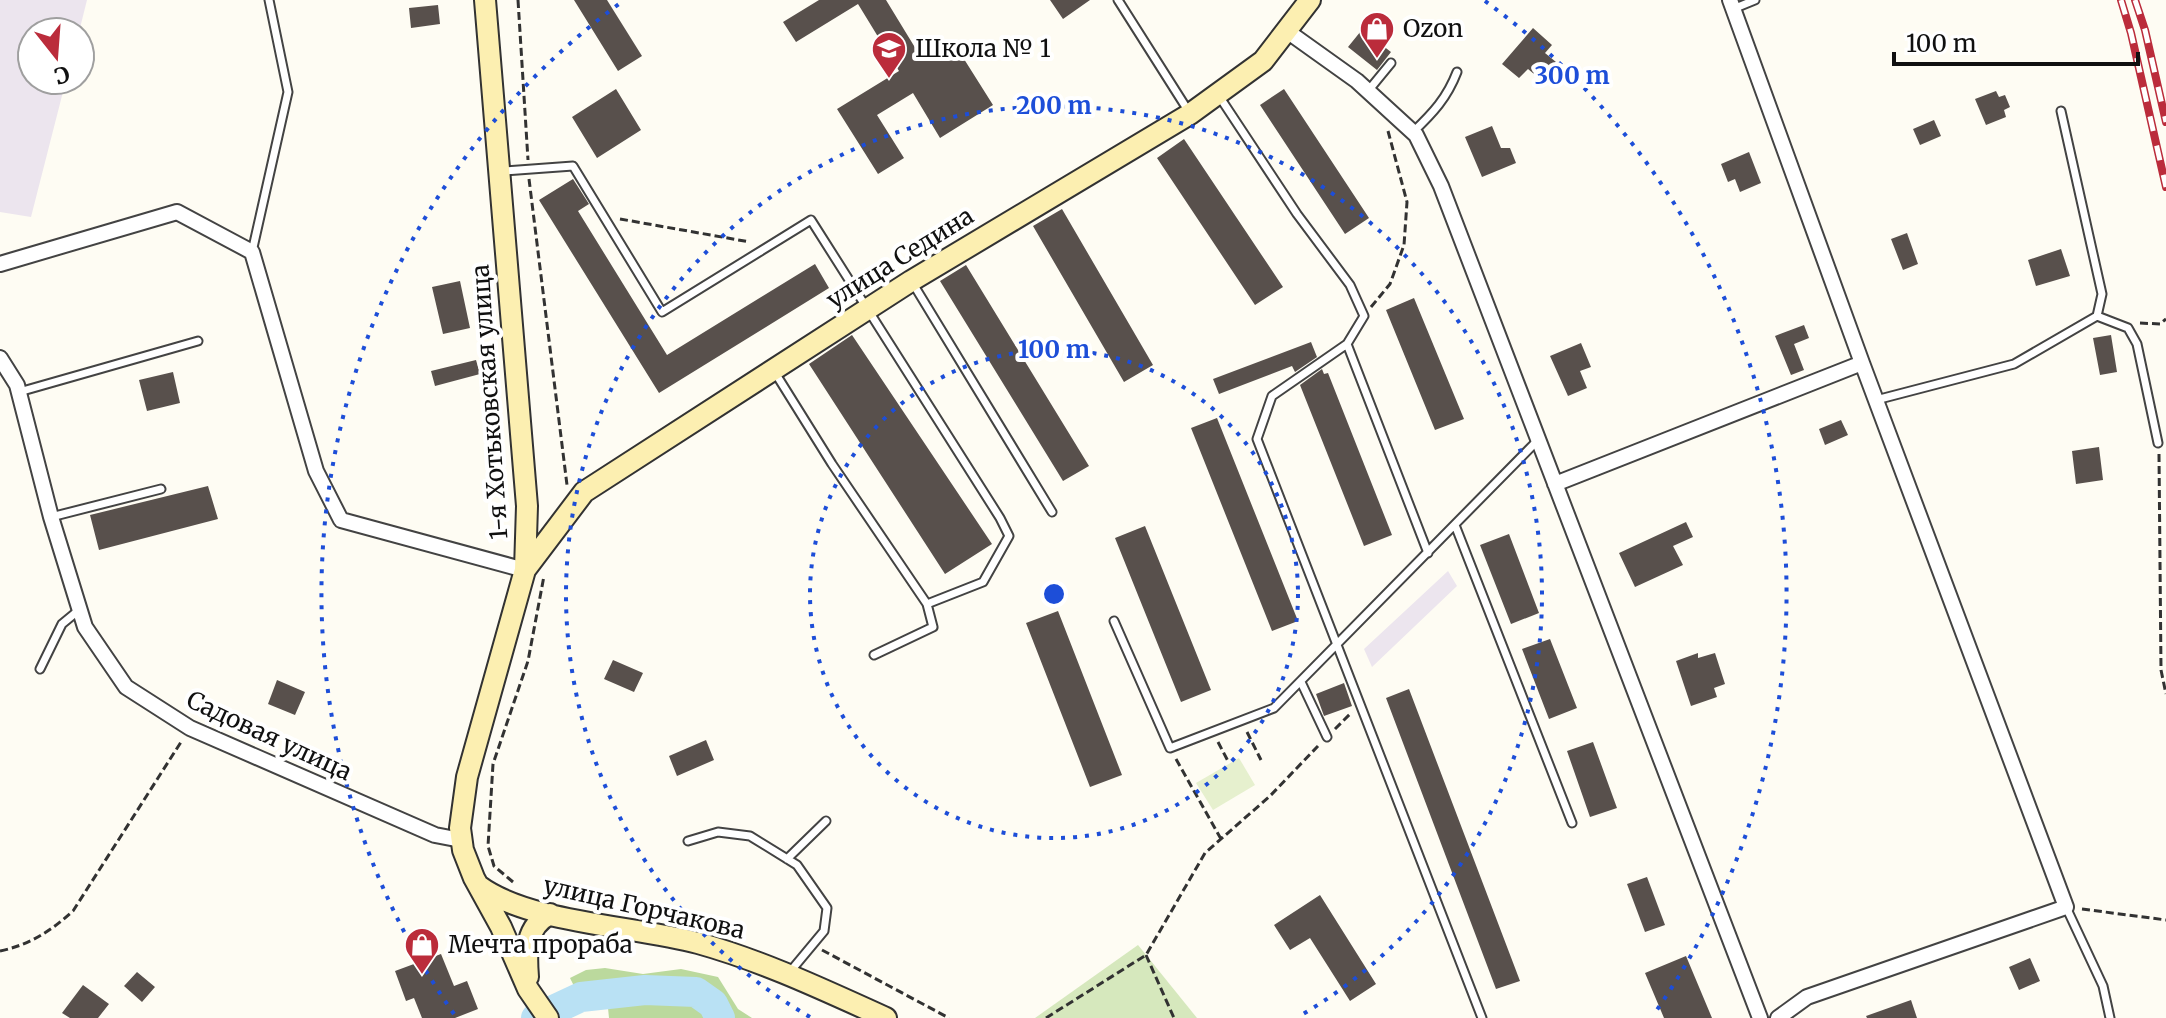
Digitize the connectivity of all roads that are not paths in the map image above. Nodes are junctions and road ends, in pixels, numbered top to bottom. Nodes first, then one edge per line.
1 (269, 0) edge
2 (485, 0) edge
3 (1118, 0) edge
4 (1309, 0) edge
5 (1755, 0) edge
6 (1732, 4) edge
7 (1287, 31) junction
8 (1391, 63) dead end
9 (1457, 72) dead end
10 (1368, 91) junction
11 (1218, 94) junction
12 (2061, 111) dead end
13 (1190, 114) junction
14 (1413, 132) junction
15 (500, 172) junction
16 (252, 252) junction
17 (0, 264) edge
18 (911, 281) junction
19 (867, 309) junction
20 (2097, 316) junction
21 (198, 341) dead end
22 (1347, 344) junction
23 (0, 358) edge
24 (1862, 363) junction
25 (773, 369) junction
26 (18, 392) junction
27 (1876, 400) junction
28 (1538, 440) junction
29 (2158, 443) road end
30 (1555, 484) junction
31 (161, 489) dead end
32 (1052, 512) dead end
33 (51, 517) junction
34 (1455, 525) junction
35 (1428, 553) junction
36 (525, 570) junction
37 (927, 604) junction
38 (79, 610) junction
39 (1114, 621) dead end
40 (1338, 644) junction
41 (874, 655) dead end
42 (40, 669) dead end
43 (1301, 682) junction
44 (1327, 737) road end
45 (826, 821) dead end
46 (1572, 823) dead end
47 (461, 840) junction
48 (688, 841) dead end
49 (787, 859) junction
50 (479, 886) junction
51 (2066, 907) junction
52 (550, 914) junction
53 (788, 974) junction
54 (528, 989) junction
55 (548, 1018) edge
56 (886, 1018) edge
57 (1482, 1018) edge
58 (1760, 1018) edge
59 (1778, 1018) edge
60 (2110, 1018) edge

1 - 16 lane
2 - 15 main road, 1-я Хотьковская улица
3 - 13 lane
4 - 7 main road, улица Седина
5 - 6 lane
6 - 24 street
7 - 10 street
7 - 11 main road, улица Седина
8 - 10 lane
9 - 14 lane
10 - 14 street
11 - 13 main road, улица Седина
11 - 22 lane
12 - 20 lane
13 - 18 main road, улица Седина
14 - 28 street
15 - 19 lane
15 - 36 main road, 1-я Хотьковская улица
16 - 17 street
16 - 36 street
18 - 19 main road, улица Седина
18 - 32 lane
19 - 25 main road, улица Седина
19 - 37 lane
20 - 27 lane
20 - 29 lane
21 - 26 lane
22 - 35 lane
22 - 40 lane
23 - 26 street, Садовая улица
24 - 27 street
24 - 30 street
25 - 36 main road, улица Седина
25 - 37 lane
26 - 33 street, Садовая улица
27 - 51 street
28 - 30 street
28 - 34 lane
30 - 58 street
31 - 33 lane
33 - 38 street, Садовая улица
34 - 35 lane
34 - 46 lane
35 - 40 lane
36 - 47 main road, 1-я Хотьковская улица
37 - 41 lane
38 - 42 lane
38 - 47 street, Садовая улица
39 - 43 lane
40 - 43 lane
40 - 57 lane
43 - 44 lane
45 - 49 lane
47 - 50 main road, 1-я Хотьковская улица
48 - 49 lane
49 - 53 lane
50 - 52 main road, улица Горчакова
50 - 54 main road, 1-я Хотьковская улица
51 - 59 street
51 - 60 lane
52 - 53 main road, улица Горчакова
52 - 54 main road
53 - 56 main road, улица Горчакова
54 - 55 main road, 1-я Хотьковская улица

